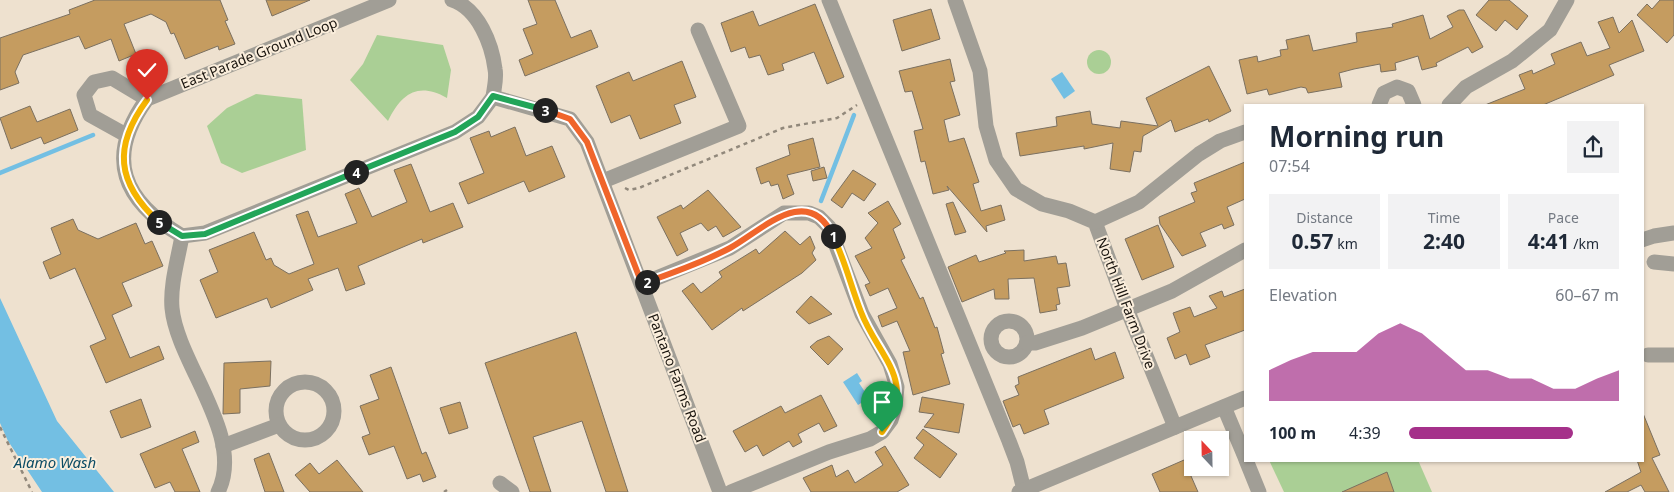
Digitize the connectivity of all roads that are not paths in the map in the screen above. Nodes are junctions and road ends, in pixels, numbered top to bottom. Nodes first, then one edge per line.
1 (389, 0) edge
2 (455, 0) edge
3 (829, 0) edge
4 (955, 0) edge
5 (1567, 0) edge
6 (698, 30) dead end
7 (493, 96) junction
8 (147, 100) junction
9 (1379, 104) edge
10 (1414, 104) edge
11 (1450, 104) edge
12 (1244, 132) edge
13 (126, 135) junction
14 (603, 181) junction
15 (1095, 222) junction
16 (1674, 233) edge
17 (182, 236) junction
18 (1644, 239) edge
19 (1244, 251) edge
20 (1654, 262) dead end
21 (1674, 264) edge
22 (642, 284) junction
23 (1127, 309) junction
24 (1027, 343) dead end
25 (1648, 355) dead end
26 (1674, 355) edge
27 (1244, 398) edge
28 (1224, 407) junction
29 (279, 425) dead end
30 (1175, 427) junction
31 (223, 446) junction
32 (1244, 454) edge
33 (1247, 462) edge
34 (1021, 491) edge
35 (218, 492) edge
36 (720, 492) edge
37 (731, 492) edge
38 (1259, 492) edge

1 - 8 street, East Parade Ground Loop
2 - 7 street
3 - 34 street
4 - 15 street, North Hill Farm Drive
5 - 11 street
6 - 14 street
7 - 14 street, Pantano Farms Road
7 - 17 street
8 - 13 street
8 - 13 street
9 - 10 street
12 - 15 street
13 - 17 street
14 - 22 street, Pantano Farms Road
15 - 23 street, North Hill Farm Drive
16 - 18 street
17 - 31 street
19 - 23 street
20 - 21 street
22 - 36 street, Pantano Farms Road
22 - 37 street
23 - 24 street
23 - 30 street, North Hill Farm Drive
25 - 26 street
27 - 28 street
28 - 30 street
28 - 32 street
29 - 31 street
30 - 34 street
31 - 35 street
33 - 38 street

